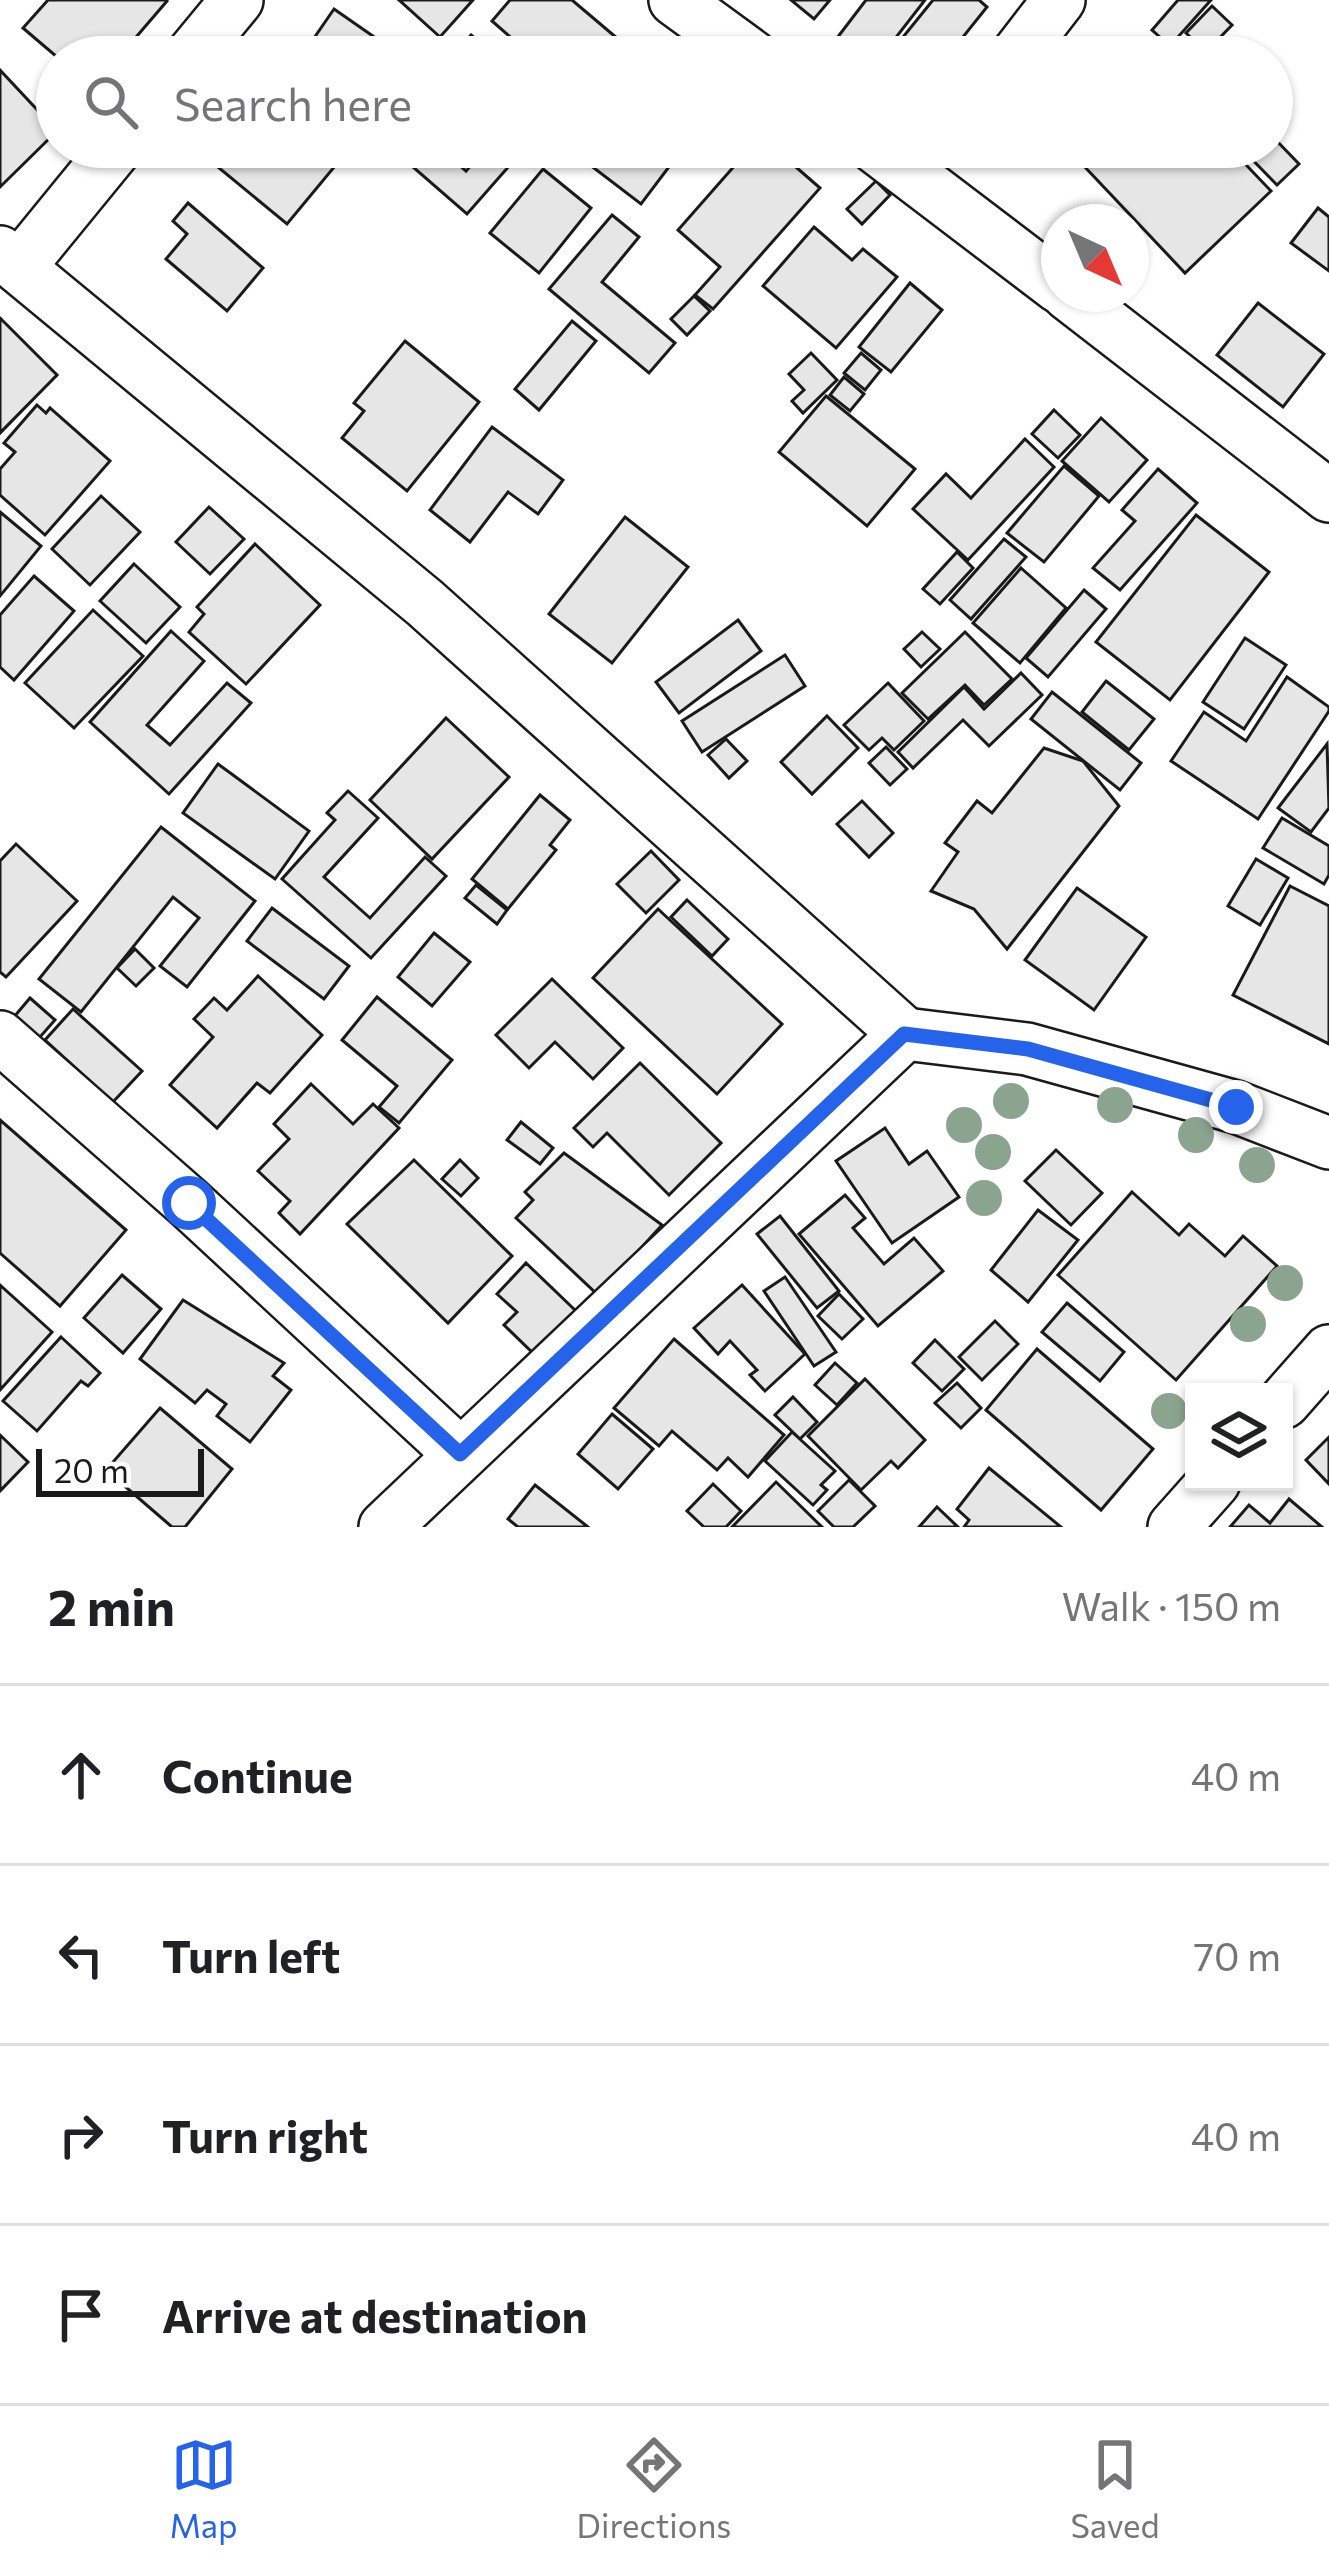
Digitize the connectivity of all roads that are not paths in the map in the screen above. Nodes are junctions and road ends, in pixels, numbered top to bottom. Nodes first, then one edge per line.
1 (237, 0) edge
2 (675, 0) edge
3 (1059, 0) edge
4 (207, 36) edge
5 (724, 36) edge
6 (1031, 36) edge
7 (97, 168) edge
8 (937, 168) edge
9 (9, 260) edge
10 (1041, 269) edge
11 (1091, 312) edge
12 (1329, 496) edge
13 (904, 1034) junction
14 (0, 1037) edge
15 (1329, 1143) edge
16 (1329, 1352) edge
17 (1293, 1392) edge
18 (460, 1454) junction
19 (1206, 1491) edge
20 (385, 1527) edge
21 (1174, 1527) edge

1 - 4 street
2 - 5 street
3 - 6 street
7 - 9 street
8 - 10 street
9 - 13 street
11 - 12 street
13 - 15 street
13 - 18 street
14 - 18 street
16 - 17 street
18 - 20 street
19 - 21 street

